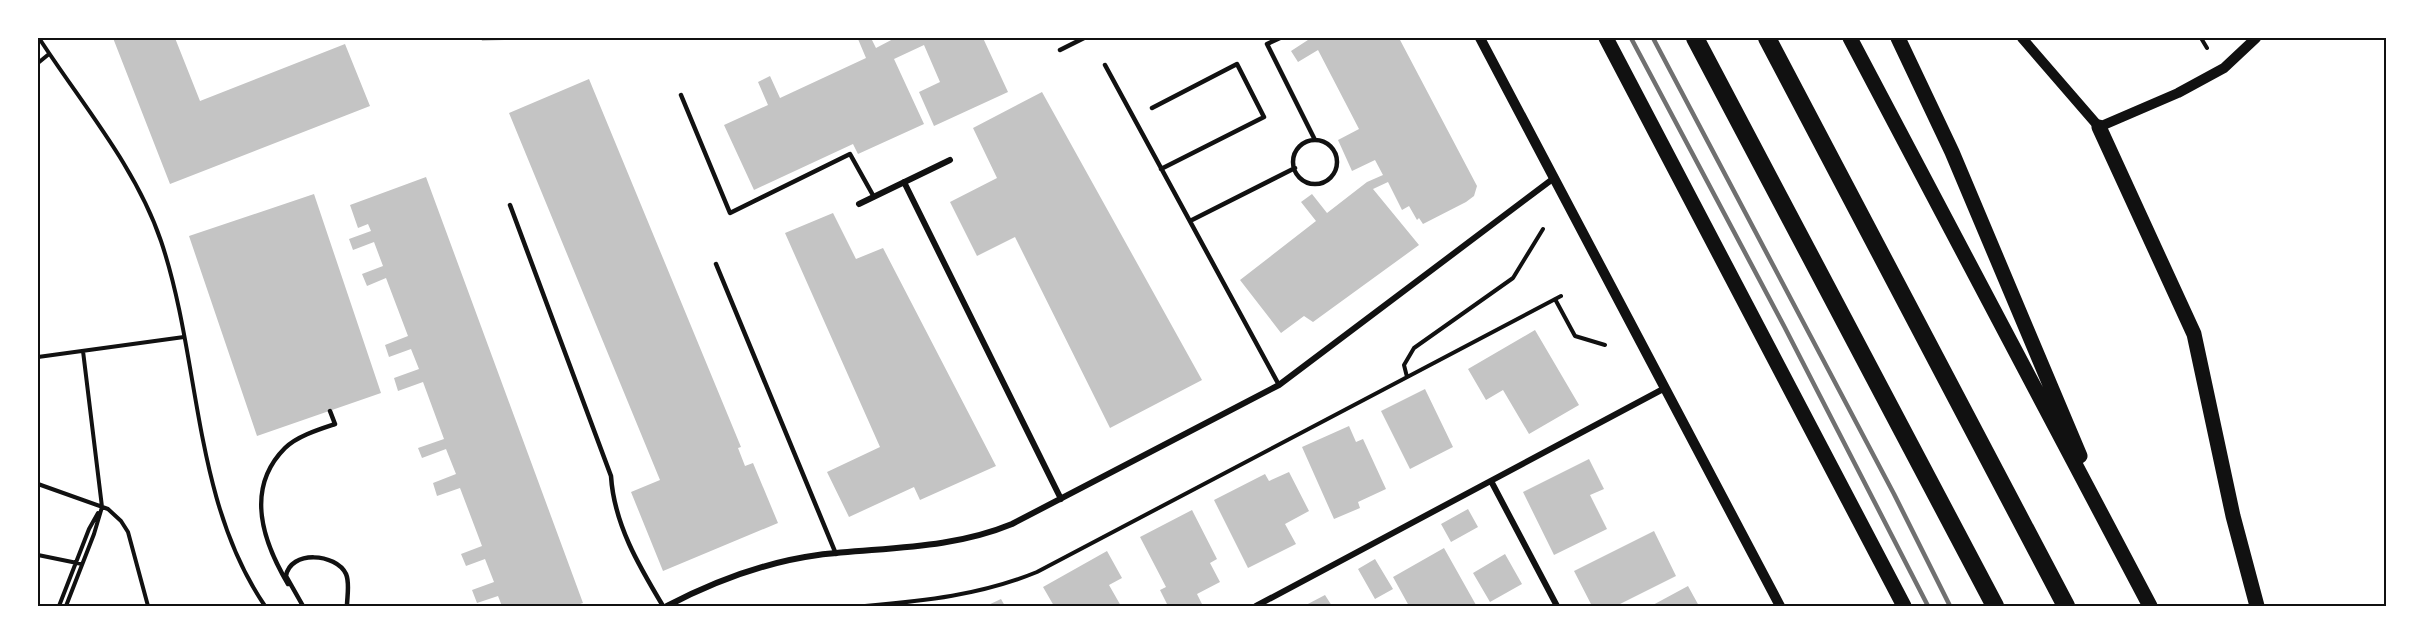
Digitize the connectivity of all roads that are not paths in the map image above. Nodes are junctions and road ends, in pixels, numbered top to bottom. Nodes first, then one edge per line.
1 (1084, 38) edge
2 (1280, 38) edge
3 (1480, 38) edge
4 (1606, 38) edge
5 (1695, 38) edge
6 (1767, 38) edge
7 (1850, 38) edge
8 (1898, 38) edge
9 (2022, 38) edge
10 (2256, 38) edge
11 (1060, 50) dead end
12 (1105, 65) dead end
13 (681, 95) dead end
14 (1152, 108) dead end
15 (2099, 127) junction
16 (1315, 140) junction
17 (950, 160) dead end
18 (1295, 168) junction
19 (1161, 169) junction
20 (1554, 178) junction
21 (904, 183) junction
22 (874, 197) junction
23 (859, 204) dead end
24 (510, 205) dead end
25 (1190, 221) junction
26 (716, 264) dead end
27 (1279, 385) junction
28 (1665, 388) junction
29 (330, 411) dead end
30 (1491, 481) junction
31 (1060, 499) junction
32 (2121, 553) junction
33 (836, 554) junction
34 (288, 584) junction
35 (303, 606) edge
36 (347, 606) edge
37 (665, 606) edge
38 (1256, 606) edge
39 (1557, 606) edge
40 (1780, 606) edge
41 (1904, 606) edge
42 (1995, 606) edge
43 (2066, 606) edge
44 (2150, 606) edge
45 (2258, 606) edge

1 - 11 lane
2 - 16 lane
3 - 20 street
4 - 41 main road
5 - 42 highway
6 - 43 highway
7 - 32 main road
8 - 32 main road
9 - 15 street
10 - 15 street
12 - 19 lane
13 - 22 lane
14 - 19 lane
15 - 45 main road
16 - 18 lane
16 - 18 lane
17 - 21 street
18 - 25 lane
19 - 25 lane
20 - 27 street
20 - 28 street
21 - 22 street
21 - 31 street
22 - 23 street
24 - 37 lane
25 - 27 lane
26 - 33 lane
27 - 31 street
28 - 30 street
28 - 40 street
29 - 34 lane
30 - 38 street
30 - 39 street
31 - 33 street
32 - 44 main road
33 - 37 street
34 - 35 lane
34 - 36 lane

